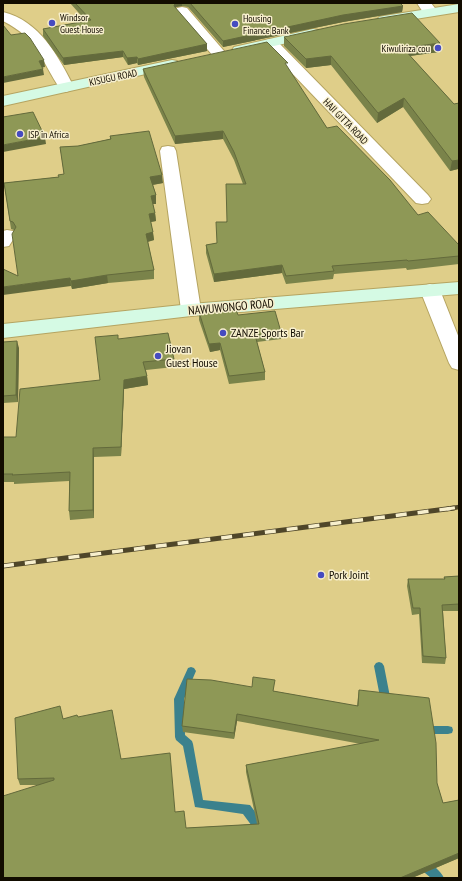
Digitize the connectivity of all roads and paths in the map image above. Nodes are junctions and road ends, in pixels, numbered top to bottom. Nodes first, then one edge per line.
1 (427, 7) edge
2 (459, 8) edge
3 (182, 11) dead end
4 (3, 16) edge
5 (372, 22) edge
6 (329, 30) edge
7 (271, 43) junction
8 (219, 54) junction
9 (204, 57) edge
10 (189, 61) edge
11 (66, 87) junction
12 (3, 100) edge
13 (168, 151) dead end
14 (422, 199) dead end
15 (459, 288) edge
16 (430, 290) junction
17 (191, 310) junction
18 (3, 331) edge
19 (459, 363) edge

1 - 2 street
1 - 5 street
3 - 8 street
4 - 11 street
6 - 7 street
7 - 8 street
7 - 14 street, HAJI GITTA ROAD
8 - 9 street
10 - 11 street, KISUGU ROAD
11 - 12 street, KISUGU ROAD
13 - 17 street
15 - 16 street, NAWUWONGO ROAD
16 - 17 street, NAWUWONGO ROAD
16 - 19 street
17 - 18 street, NAWUWONGO ROAD

